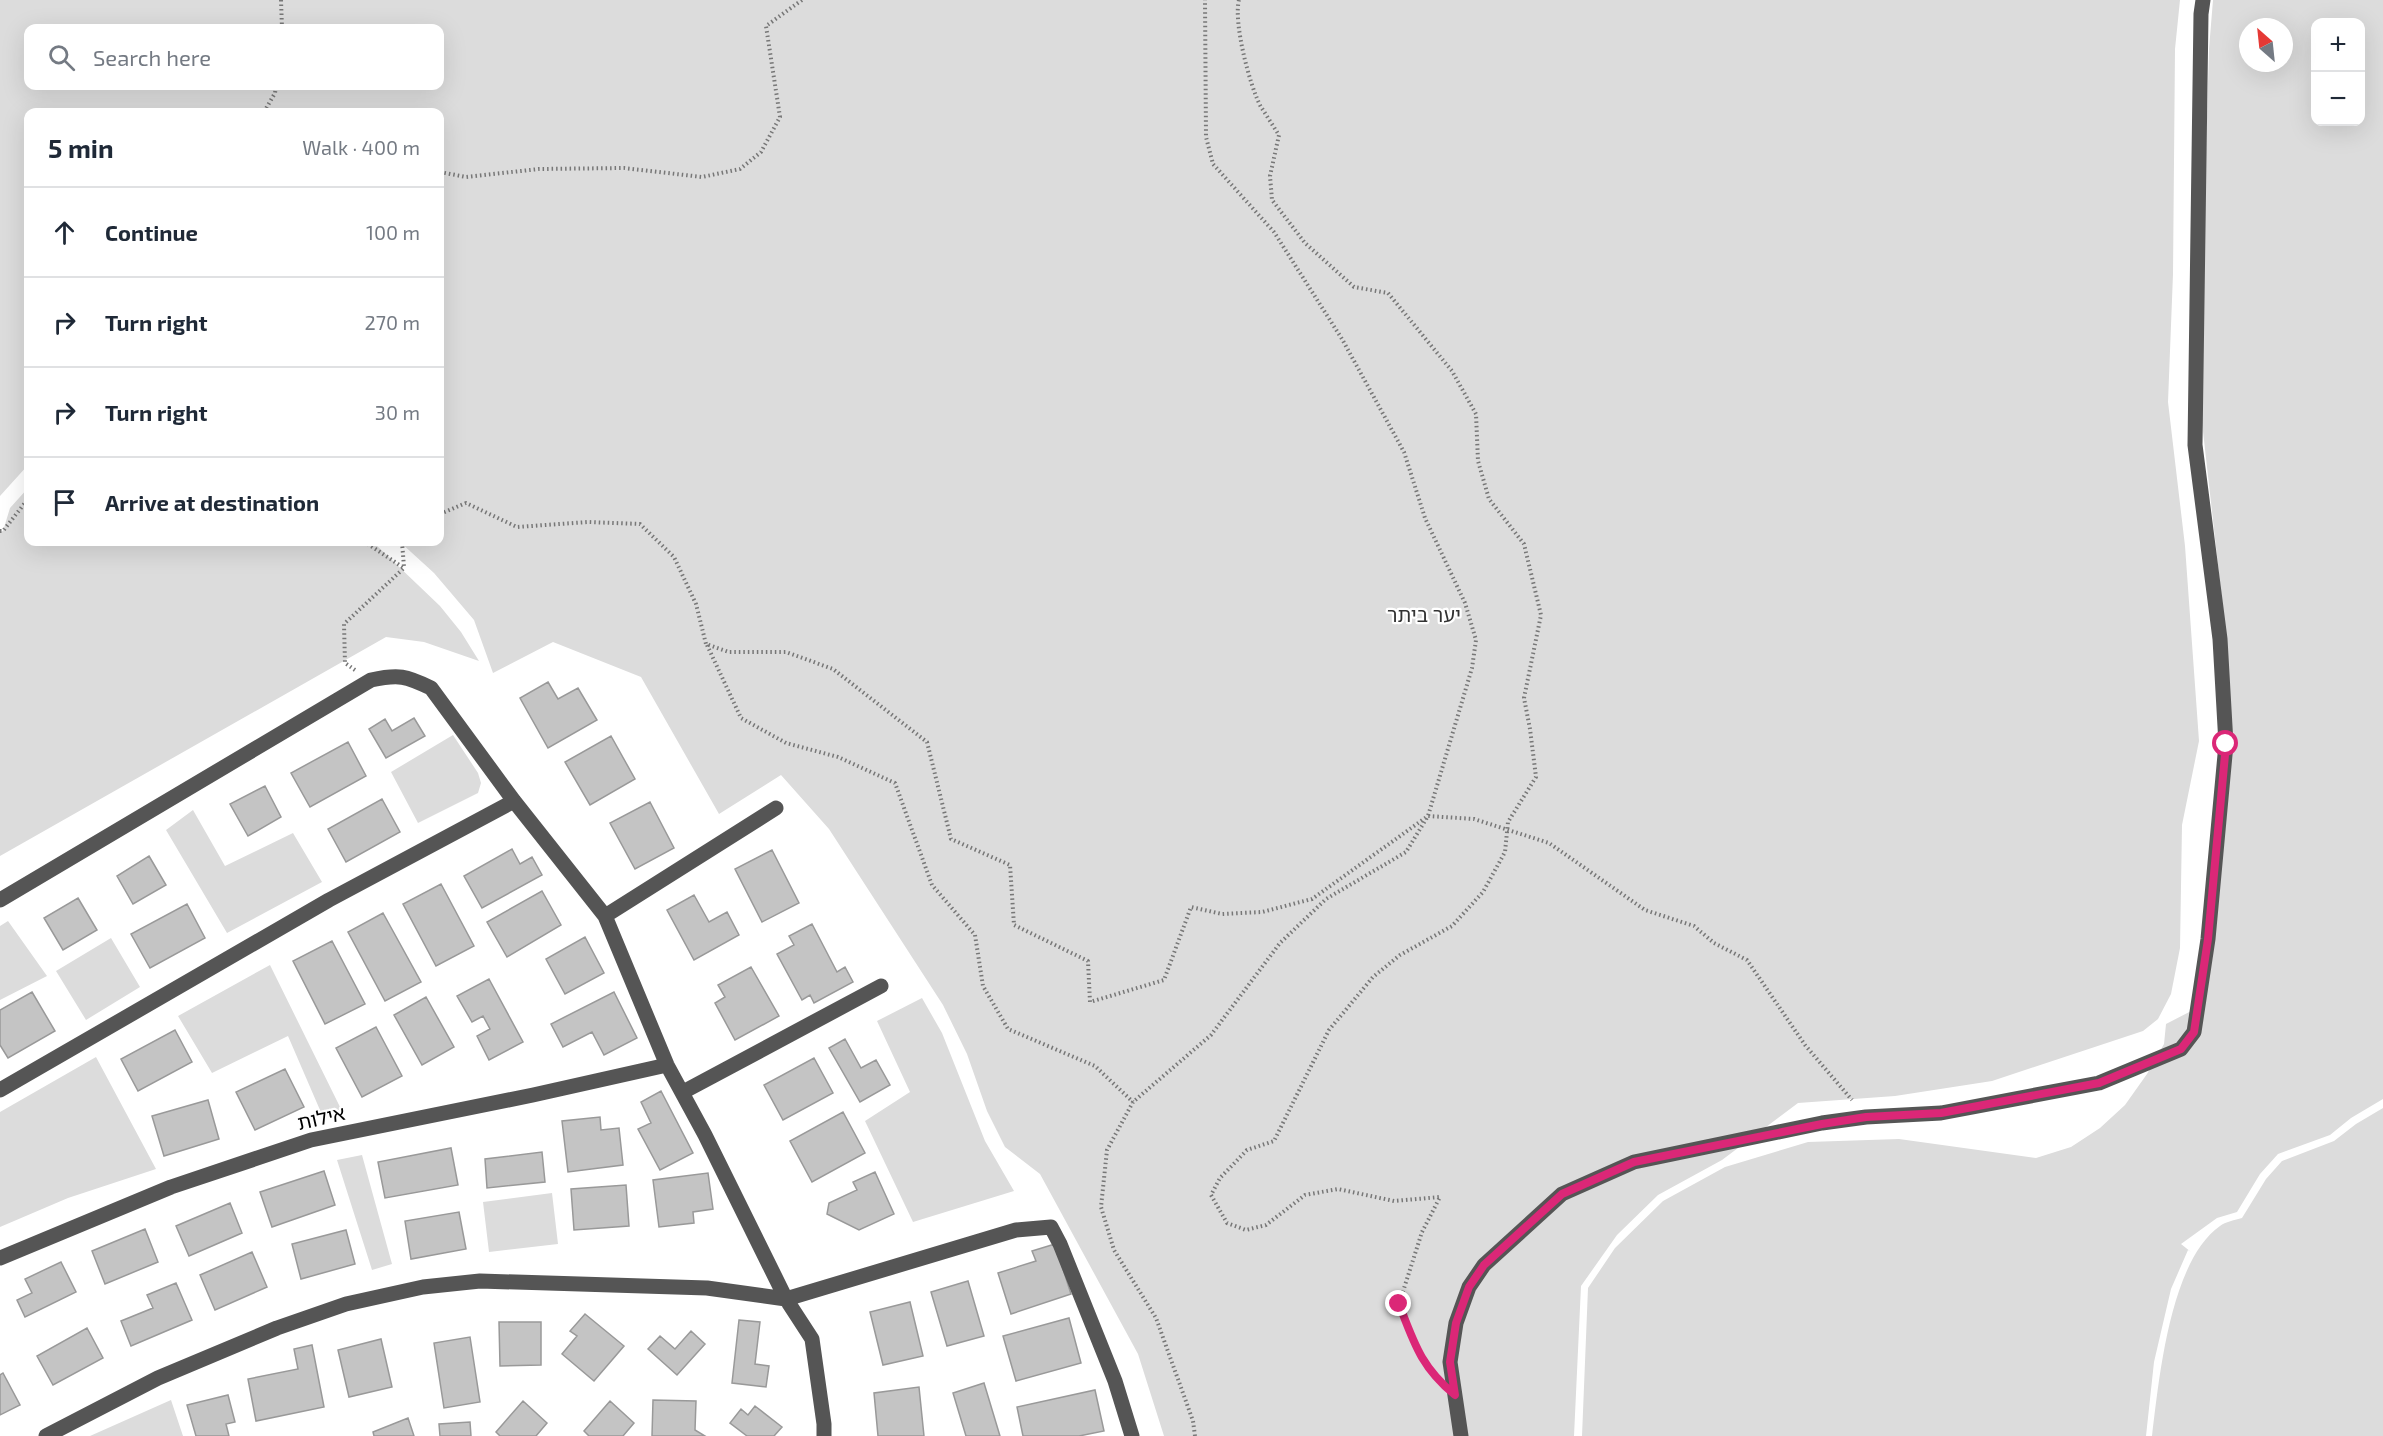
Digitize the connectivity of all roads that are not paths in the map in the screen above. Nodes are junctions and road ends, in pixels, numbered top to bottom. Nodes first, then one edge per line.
1 (2203, 0) edge
2 (514, 801) junction
3 (776, 808) dead end
4 (0, 900) edge
5 (605, 916) junction
6 (881, 986) dead end
7 (667, 1065) junction
8 (0, 1090) edge
9 (683, 1092) junction
10 (0, 1258) edge
11 (786, 1299) junction
12 (46, 1436) edge
13 (824, 1436) edge
14 (1132, 1436) edge
15 (1461, 1436) edge

1 - 15 street
2 - 4 street
2 - 5 street
2 - 8 street
3 - 5 street
5 - 7 street
6 - 9 street
7 - 9 street
7 - 10 street, אילות
9 - 11 street
11 - 12 street
11 - 13 street
11 - 14 street

